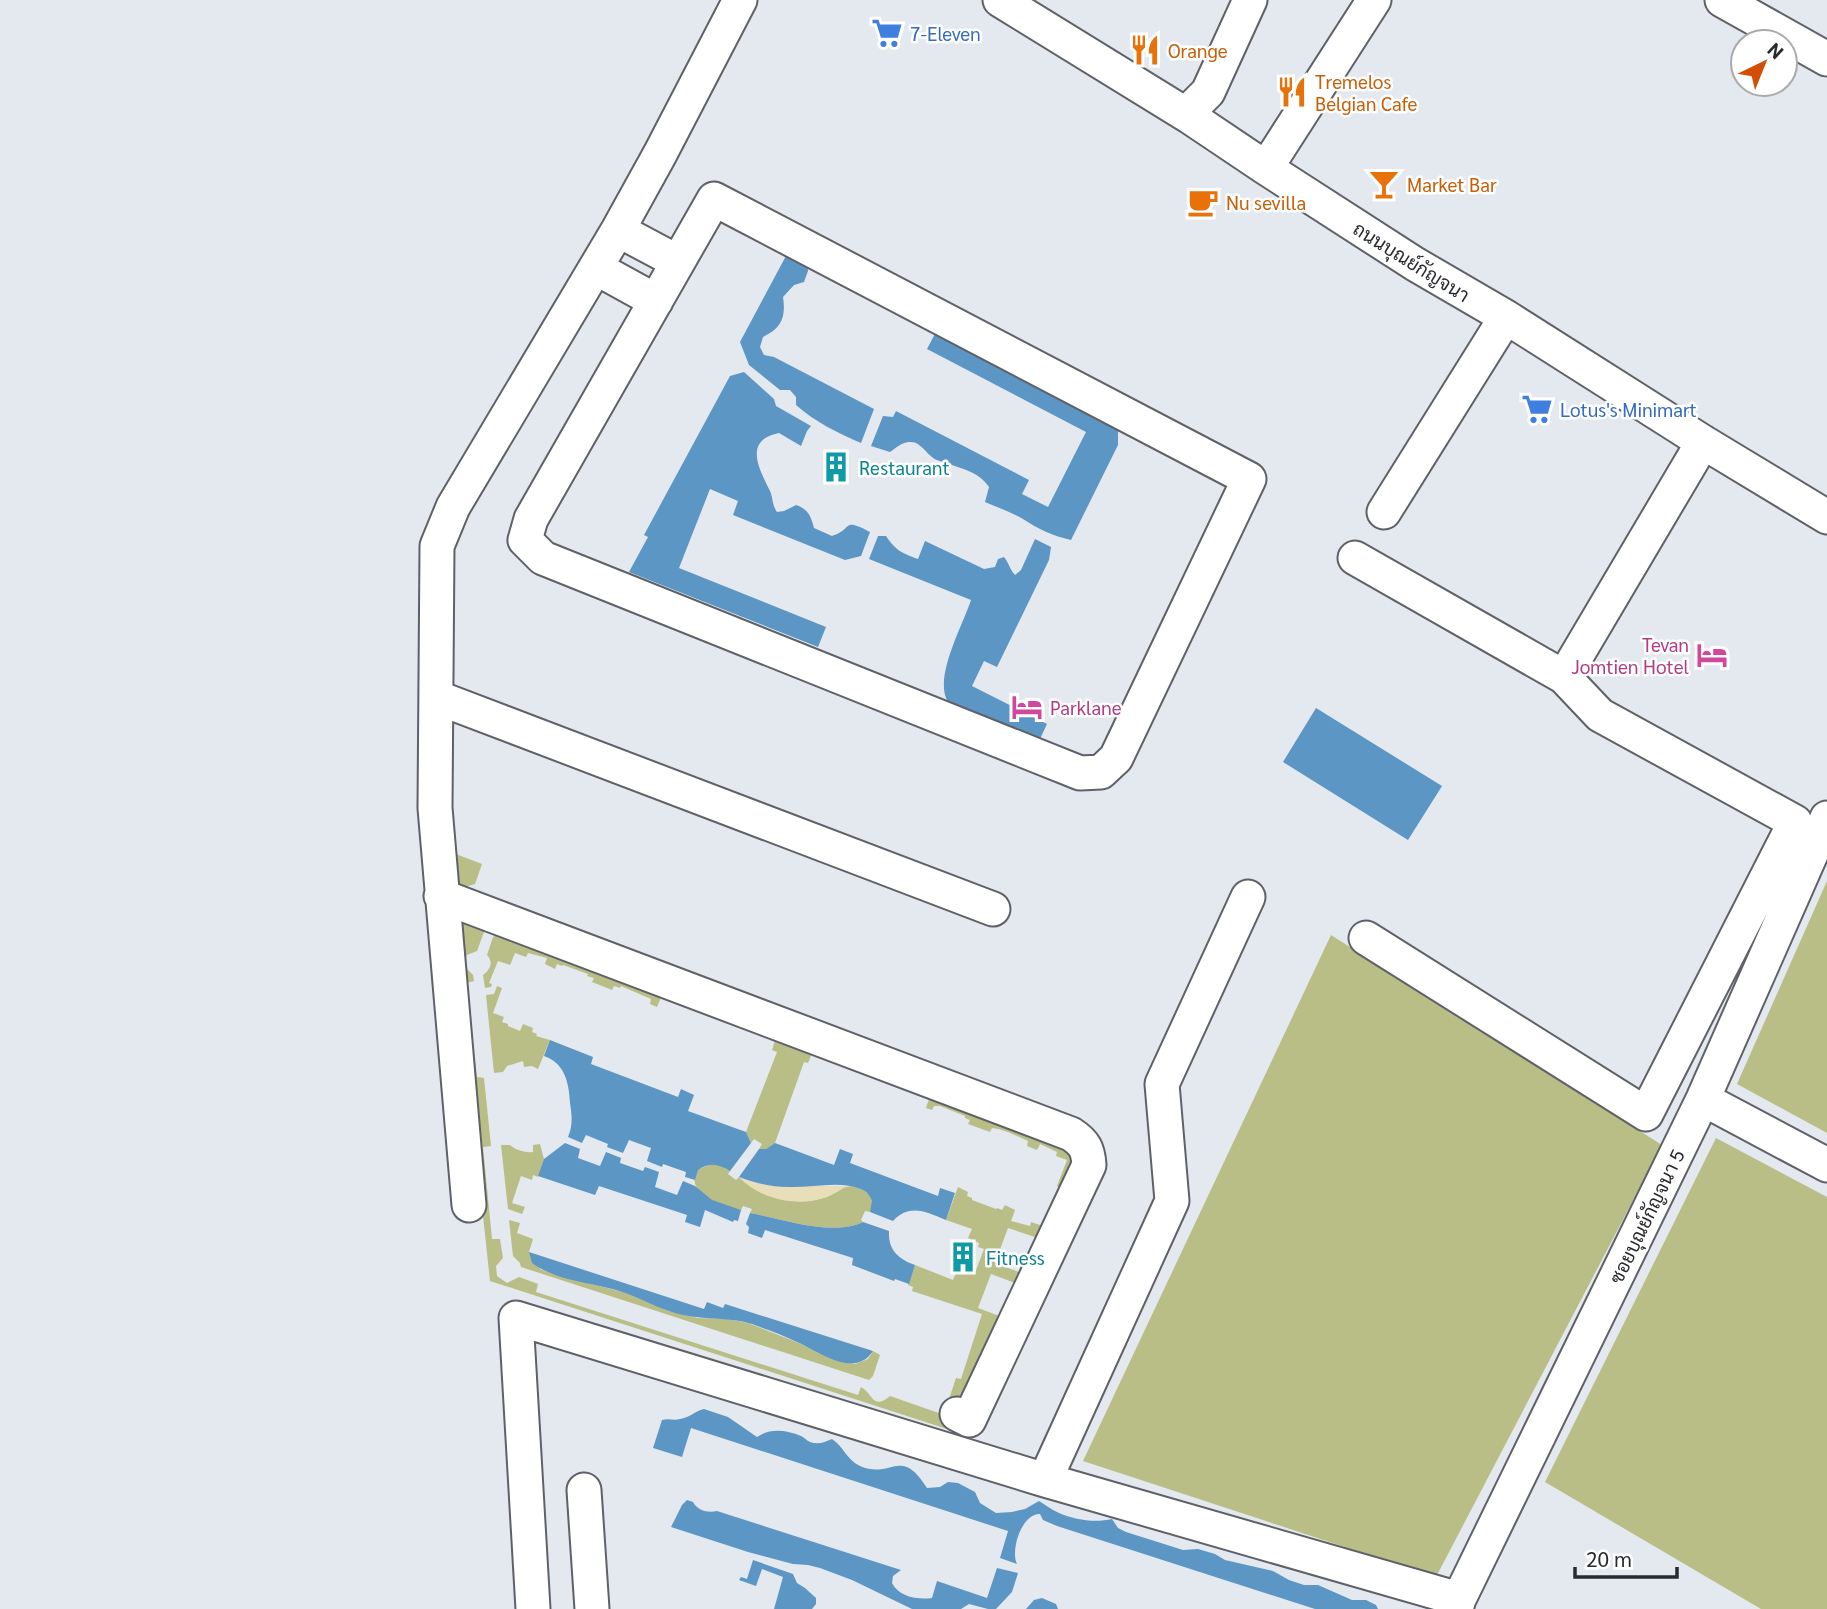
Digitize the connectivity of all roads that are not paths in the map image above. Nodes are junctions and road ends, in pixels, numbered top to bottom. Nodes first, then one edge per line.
1 (740, 0) edge
2 (999, 0) edge
3 (1251, 0) edge
4 (1374, 0) edge
5 (1722, 0) edge
6 (1827, 59) edge
7 (1186, 114) junction
8 (1266, 168) junction
9 (618, 230) junction
10 (678, 261) junction
11 (596, 268) junction
12 (656, 300) junction
13 (1506, 317) junction
14 (1703, 442) junction
15 (1384, 512) dead end
16 (1827, 517) edge
17 (1355, 558) dead end
18 (1564, 677) junction
19 (436, 697) junction
20 (1827, 818) edge
21 (442, 897) junction
22 (1248, 897) dead end
23 (993, 909) dead end
24 (1366, 938) dead end
25 (1703, 1099) junction
26 (1827, 1165) edge
27 (469, 1205) dead end
28 (957, 1453) junction
29 (1045, 1480) junction
30 (584, 1490) dead end
31 (1457, 1604) edge
32 (533, 1609) edge
33 (592, 1609) edge

1 - 9 street
2 - 7 street, ถนนบุณย์กัญจนา
3 - 7 street
4 - 8 street
5 - 6 street
7 - 8 street, ถนนบุณย์กัญจนา
8 - 13 street, ถนนบุณย์กัญจนา
9 - 10 street
9 - 11 street
10 - 12 street
10 - 12 street
11 - 12 street
11 - 19 street
13 - 14 street, ถนนบุณย์กัญจนา
13 - 15 street
14 - 16 street, ถนนบุณย์กัญจนา
14 - 18 street
17 - 18 street
18 - 24 street
19 - 21 street
19 - 23 street
20 - 25 street, ซอยบุณย์กัญจนา 5
21 - 27 street
21 - 28 street
22 - 29 street
25 - 26 street
25 - 31 street, ซอยบุณย์กัญจนา 5
28 - 29 street
28 - 32 street
29 - 31 street
30 - 33 street

